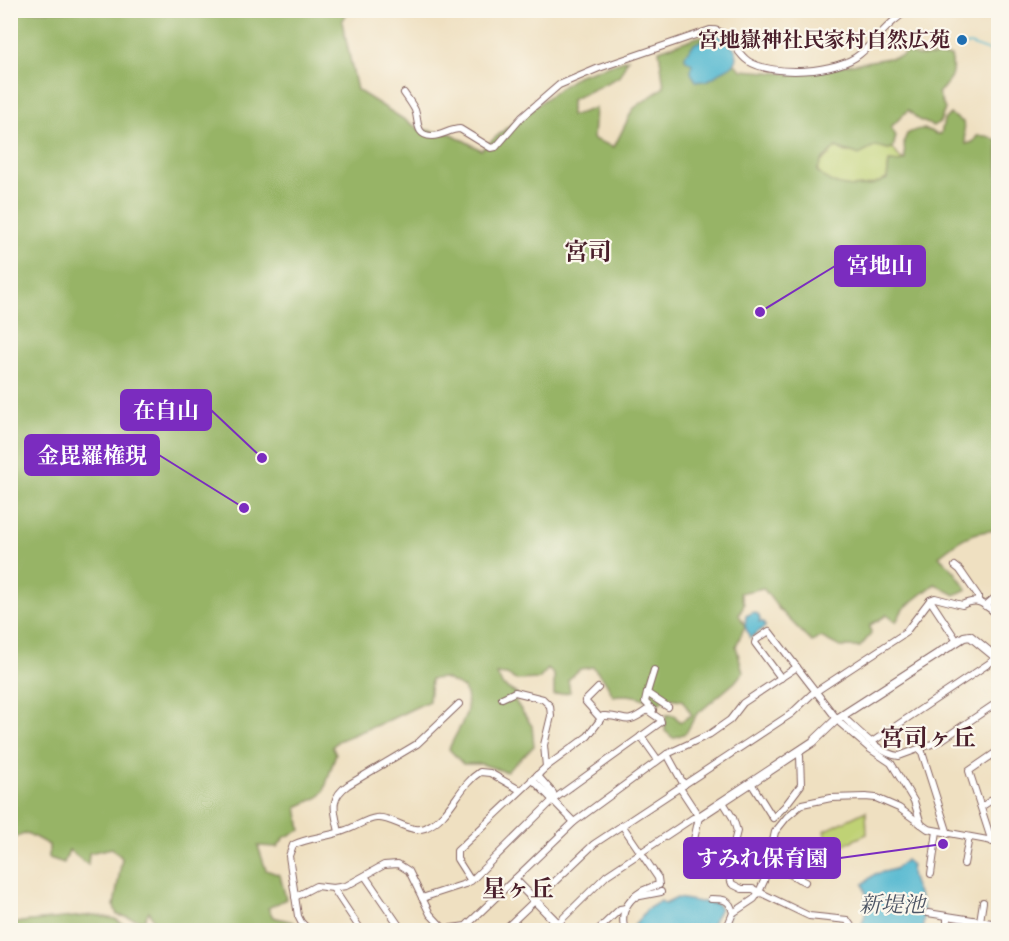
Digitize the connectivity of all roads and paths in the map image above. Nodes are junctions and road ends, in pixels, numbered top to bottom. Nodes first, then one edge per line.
1 (893, 10) edge
2 (909, 10) edge
3 (895, 19) junction
4 (404, 93) dead end
5 (955, 566) dead end
6 (999, 595) edge
7 (930, 600) junction
8 (978, 601) junction
9 (985, 606) junction
10 (999, 615) edge
11 (957, 641) junction
12 (998, 659) edge
13 (797, 668) junction
14 (654, 670) dead end
15 (781, 678) junction
16 (598, 688) dead end
17 (816, 691) junction
18 (647, 693) junction
19 (502, 698) dead end
20 (999, 702) edge
21 (459, 704) dead end
22 (668, 707) dead end
23 (600, 718) junction
24 (840, 718) junction
25 (660, 719) junction
26 (641, 736) junction
27 (872, 742) junction
28 (921, 749) junction
29 (999, 751) edge
30 (797, 753) junction
31 (667, 754) junction
32 (658, 760) junction
33 (546, 766) junction
34 (534, 777) junction
35 (750, 783) junction
36 (682, 786) junction
37 (520, 790) junction
38 (999, 796) edge
39 (554, 799) junction
40 (723, 802) junction
41 (981, 807) junction
42 (699, 817) junction
43 (574, 822) junction
44 (921, 824) junction
45 (622, 825) junction
46 (937, 831) junction
47 (339, 832) junction
48 (948, 834) junction
49 (969, 837) junction
50 (995, 842) edge
51 (641, 853) junction
52 (802, 862) dead end
53 (768, 863) junction
54 (964, 864) dead end
55 (727, 871) junction
56 (931, 874) dead end
57 (365, 876) junction
58 (471, 880) junction
59 (515, 880) junction
60 (333, 888) junction
61 (661, 892) dead end
62 (759, 892) junction
63 (295, 897) junction
64 (634, 897) junction
65 (422, 898) junction
66 (711, 899) dead end
67 (535, 900) junction
68 (983, 902) dead end
69 (626, 908) junction
70 (928, 912) dead end
71 (734, 913) junction
72 (947, 915) junction
73 (980, 921) junction
74 (558, 924) junction
75 (999, 924) edge
76 (309, 930) edge
77 (361, 930) edge
78 (402, 930) edge
79 (442, 930) edge
80 (504, 930) edge
81 (551, 930) edge
82 (564, 930) edge
83 (598, 930) edge
84 (625, 930) edge
85 (726, 930) edge
86 (854, 930) edge
87 (947, 930) edge

1 - 3 street
2 - 3 street
3 - 4 street
5 - 8 street
6 - 9 street
7 - 8 street
7 - 11 street
7 - 17 street
8 - 9 street
9 - 10 street
11 - 12 street
11 - 24 street
12 - 27 street
13 - 15 street
13 - 15 street
13 - 17 street
14 - 18 street
15 - 31 street
16 - 23 street
17 - 24 street
17 - 36 street
18 - 22 street
18 - 25 street
19 - 33 street
20 - 28 street
21 - 47 street
23 - 25 street
23 - 33 street
24 - 27 street
24 - 30 street
24 - 44 street
25 - 26 street
26 - 32 street
26 - 39 street
27 - 28 street
28 - 48 street
29 - 41 street
30 - 35 street
30 - 35 street
31 - 32 street
31 - 36 street
32 - 43 street
33 - 34 street
34 - 37 street
34 - 39 street
35 - 40 street
36 - 42 street
36 - 45 street
37 - 47 street
37 - 58 street
38 - 41 street
39 - 43 street
39 - 58 street
40 - 42 street
40 - 55 street
41 - 50 street
42 - 51 street
42 - 55 street
43 - 59 street
44 - 46 street
44 - 53 street
45 - 51 street
45 - 67 street
46 - 48 street
46 - 56 street
47 - 63 street
48 - 49 street
49 - 50 street
49 - 54 street
51 - 64 street
51 - 74 street
52 - 53 street
53 - 62 street
55 - 62 street
57 - 60 street
57 - 65 street
57 - 78 street
58 - 65 street
59 - 67 street
59 - 79 street
60 - 63 street
60 - 77 street
61 - 64 street
62 - 71 street
62 - 86 street
63 - 76 street
64 - 69 street
65 - 79 street
66 - 71 street
67 - 74 street
67 - 80 street
68 - 73 street
69 - 83 street
69 - 84 street
70 - 72 street
71 - 85 street
72 - 73 street
72 - 87 street
73 - 75 street
74 - 81 street
74 - 82 street

